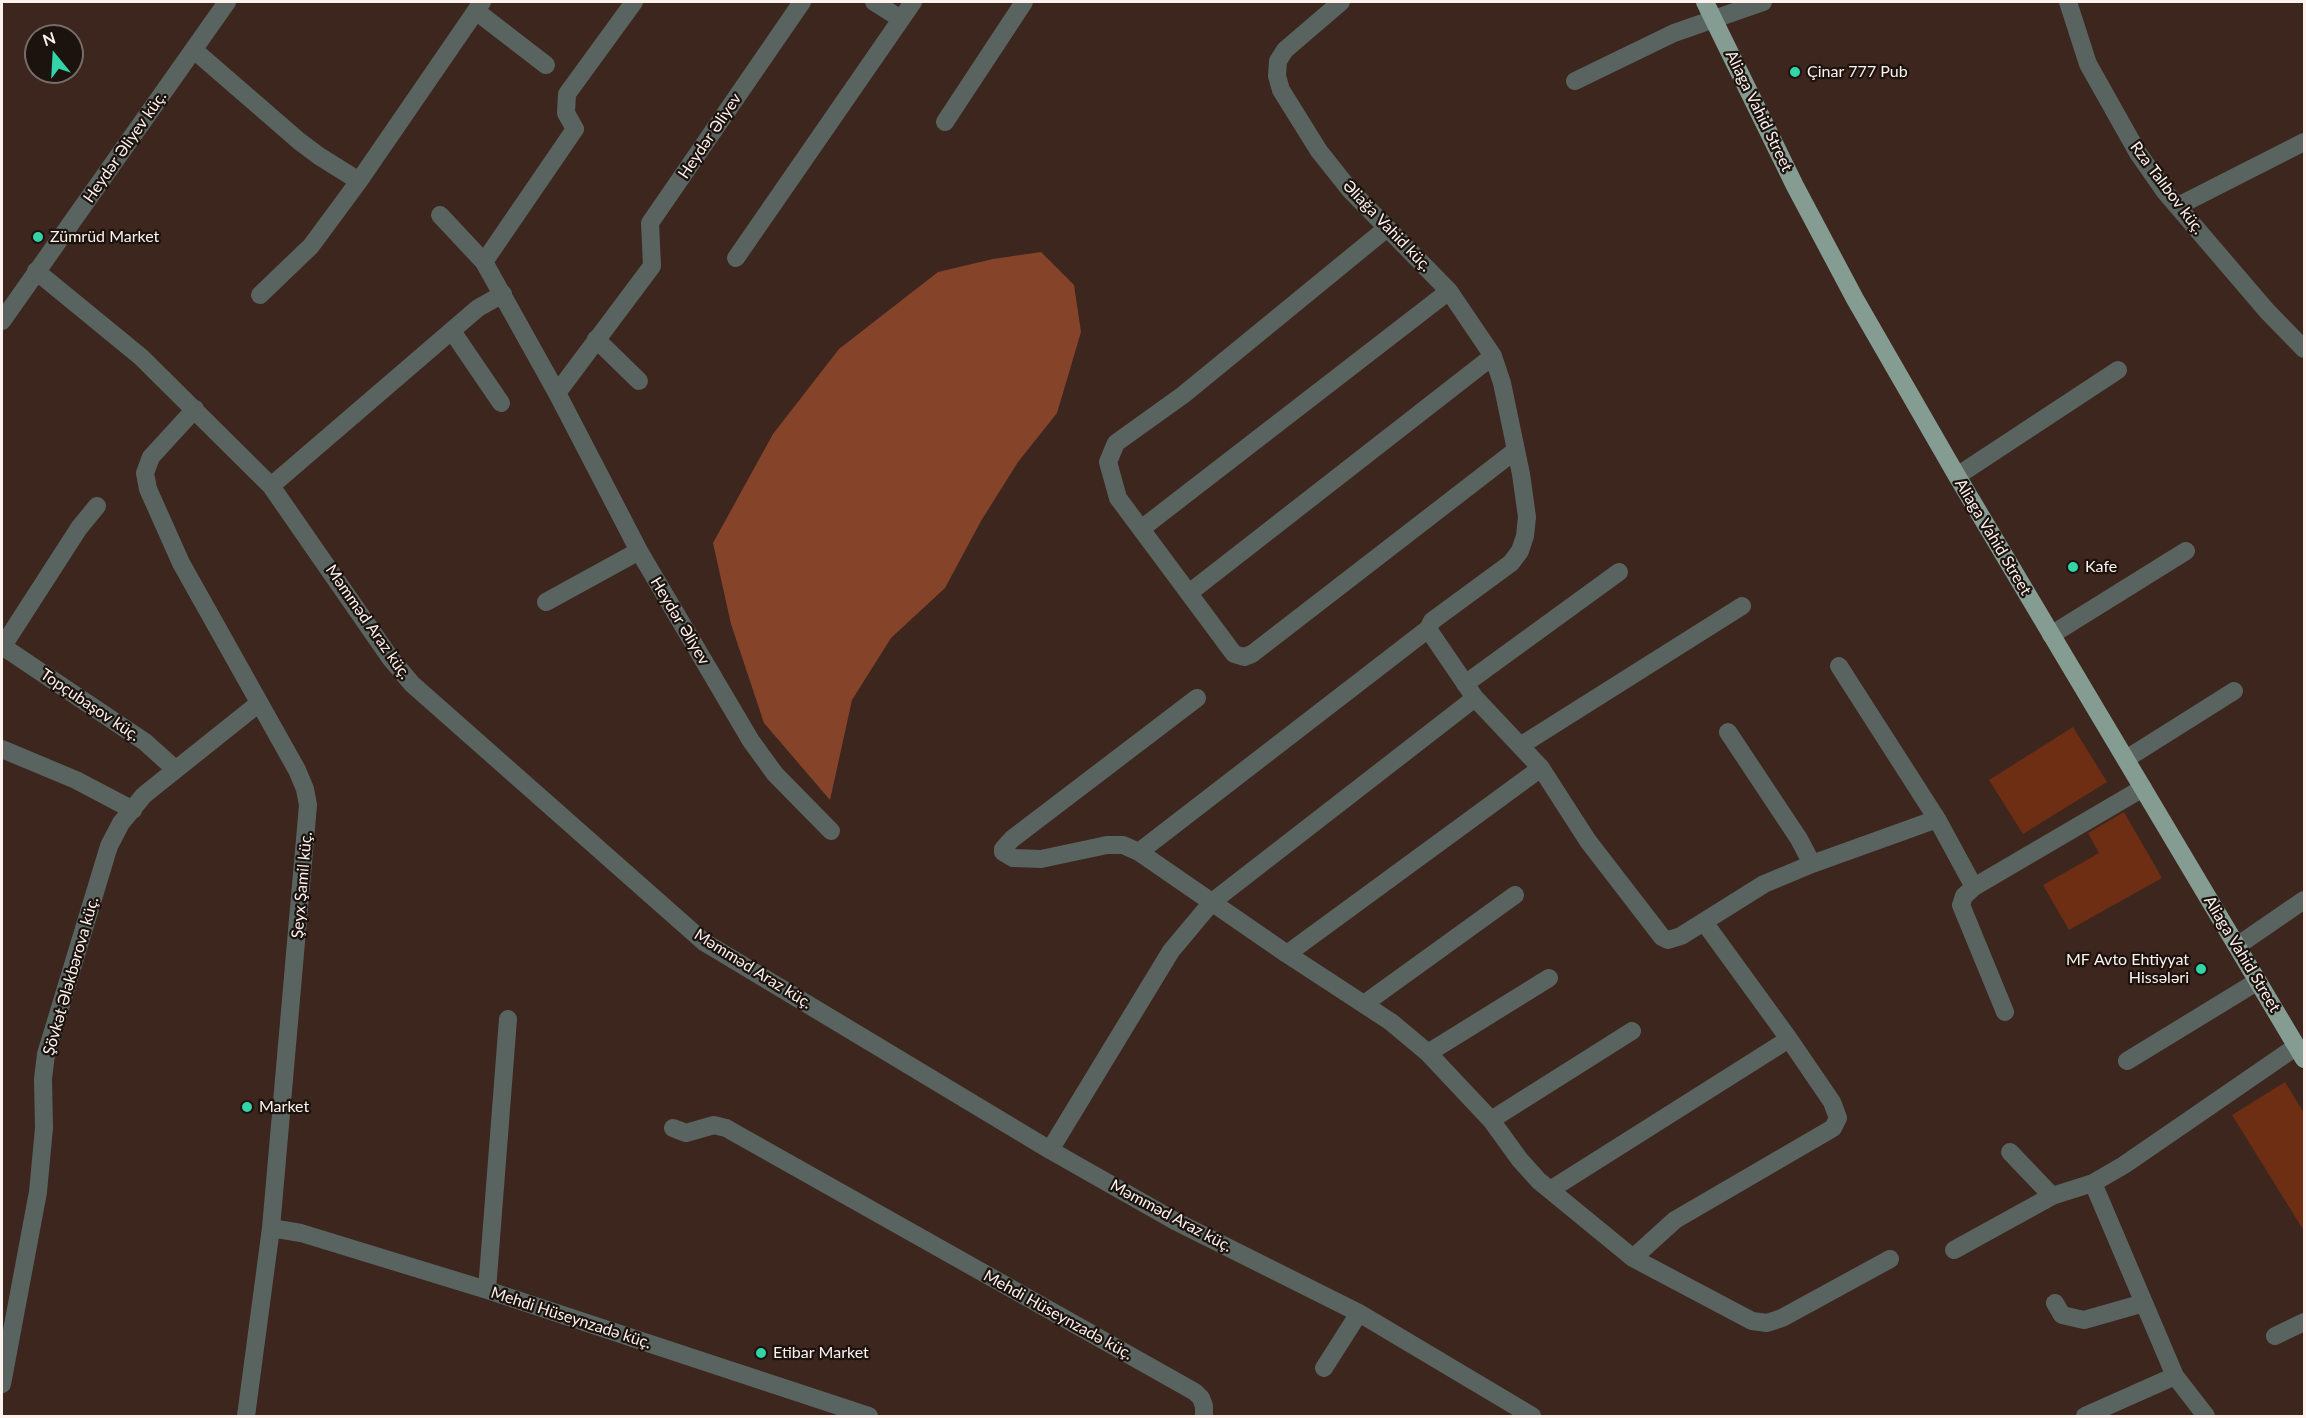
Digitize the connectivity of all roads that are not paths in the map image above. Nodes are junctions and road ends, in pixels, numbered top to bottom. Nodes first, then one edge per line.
1 (227, 2) edge
2 (634, 2) edge
3 (802, 2) edge
4 (874, 2) edge
5 (913, 2) edge
6 (1024, 2) edge
7 (1341, 2) edge
8 (1763, 2) edge
9 (2068, 2) edge
10 (479, 6) edge
11 (1709, 10) edge
12 (901, 19) junction
13 (194, 50) junction
14 (546, 65) dead end
15 (1575, 81) dead end
16 (945, 122) dead end
17 (2304, 142) edge
18 (359, 181) junction
19 (2178, 206) junction
20 (440, 215) dead end
21 (1387, 228) junction
22 (736, 258) dead end
23 (484, 262) junction
24 (36, 271) junction
25 (1449, 291) junction
26 (503, 294) junction
27 (260, 295) dead end
28 (2, 321) edge
29 (452, 331) junction
30 (596, 339) junction
31 (2304, 349) edge
32 (1493, 356) junction
33 (2118, 370) dead end
34 (639, 381) dead end
35 (557, 393) junction
36 (501, 403) dead end
37 (195, 409) junction
38 (1516, 450) junction
39 (1957, 476) junction
40 (271, 486) junction
41 (97, 506) dead end
42 (1141, 529) junction
43 (639, 551) junction
44 (2186, 551) dead end
45 (1619, 572) dead end
46 (1189, 593) junction
47 (546, 602) dead end
48 (1742, 606) dead end
49 (1428, 629) junction
50 (2051, 635) junction
51 (2, 646) edge
52 (1839, 666) dead end
53 (1470, 691) junction
54 (2234, 691) dead end
55 (1197, 698) dead end
56 (258, 704) junction
57 (1728, 732) dead end
58 (1520, 746) junction
59 (2, 749) edge
60 (2126, 759) junction
61 (1541, 768) junction
62 (175, 769) junction
63 (2143, 788) junction
64 (133, 810) junction
65 (1937, 819) junction
66 (831, 831) dead end
67 (1139, 852) junction
68 (1812, 864) junction
69 (1974, 887) junction
70 (1515, 895) dead end
71 (2304, 900) edge
72 (1212, 902) junction
73 (1704, 922) junction
74 (2237, 946) junction
75 (1287, 954) junction
76 (1549, 978) dead end
77 (2258, 981) junction
78 (1364, 1004) junction
79 (2005, 1012) dead end
80 (508, 1019) dead end
81 (1632, 1031) dead end
82 (1789, 1039) junction
83 (1428, 1053) junction
84 (2301, 1053) edge
85 (2127, 1061) dead end
86 (1491, 1120) junction
87 (673, 1128) dead end
88 (1050, 1150) junction
89 (2010, 1152) dead end
90 (2093, 1183) junction
91 (1550, 1190) junction
92 (2052, 1196) junction
93 (271, 1228) junction
94 (1954, 1250) dead end
95 (1633, 1258) junction
96 (1890, 1259) dead end
97 (487, 1290) junction
98 (2055, 1303) dead end
99 (2144, 1303) junction
100 (1359, 1313) junction
101 (2304, 1322) edge
102 (2275, 1336) dead end
103 (1324, 1368) dead end
104 (2175, 1376) junction
105 (2, 1384) edge
106 (246, 1416) edge
107 (868, 1416) edge
108 (1204, 1416) edge
109 (1532, 1416) edge
110 (2085, 1416) edge
111 (2206, 1416) edge

1 - 13 street, Heydər Əliyev küç.
2 - 23 street
3 - 30 street, Heydər Əliyev
4 - 12 street
5 - 12 street
6 - 16 street
7 - 21 street, Əliağa Vahid küç.
8 - 11 street
9 - 19 street, Rza Talıbov küç.
10 - 14 street
10 - 18 street
11 - 15 street
11 - 39 main road, Aliaga Vahid Street
12 - 22 street
13 - 18 street
13 - 24 street, Heydər Əliyev küç.
17 - 19 street
18 - 27 street
19 - 31 street, Rza Talıbov küç.
20 - 23 street, Heydər Əliyev
21 - 25 street, Əliağa Vahid küç.
21 - 42 street
23 - 26 street, Heydər Əliyev
24 - 28 street, Heydər Əliyev küç.
24 - 37 street, Məmməd Araz küç.
25 - 32 street, Əliağa Vahid küç.
25 - 42 street
26 - 29 street
26 - 35 street, Heydər Əliyev
29 - 36 street
29 - 40 street
30 - 34 street
30 - 35 street, Heydər Əliyev
32 - 38 street, Əliağa Vahid küç.
32 - 46 street
33 - 39 street
35 - 43 street, Heydər Əliyev
37 - 40 street, Məmməd Araz küç.
37 - 56 street, Şeyx Şamil küç.
38 - 46 street
38 - 49 street, Əliağa Vahid küç.
39 - 50 main road, Aliaga Vahid Street
40 - 88 street, Məmməd Araz küç.
41 - 51 street
42 - 46 street
43 - 47 street
43 - 66 street, Heydər Əliyev
44 - 50 street
45 - 53 street
48 - 58 street
49 - 53 street
49 - 67 street, Əliağa Vahid küç.
50 - 60 main road, Aliaga Vahid Street
51 - 62 street, Topçubaşov küç.
52 - 65 street
53 - 58 street
53 - 72 street
54 - 60 street
55 - 67 street
56 - 62 street, Şövkət Ələkbərova küç.
56 - 93 street, Şeyx Şamil küç.
57 - 68 street
58 - 61 street
59 - 64 street
60 - 63 main road, Aliaga Vahid Street
61 - 73 street
61 - 75 street
62 - 64 street, Şövkət Ələkbərova küç.
63 - 69 street
63 - 74 main road, Aliaga Vahid Street
64 - 105 street, Şövkət Ələkbərova küç.
65 - 68 street
65 - 69 street
67 - 72 street
68 - 73 street
69 - 79 street
70 - 78 street
71 - 74 street
72 - 75 street
72 - 88 street
73 - 82 street
74 - 77 main road, Aliaga Vahid Street
75 - 78 street
76 - 83 street
77 - 84 main road, Aliaga Vahid Street
77 - 85 street
78 - 83 street
80 - 97 street
81 - 86 street
82 - 91 street
82 - 95 street
83 - 86 street
84 - 90 street
86 - 91 street
87 - 108 street, Mehdi Hüseynzadə küç.
88 - 100 street, Məmməd Araz küç.
89 - 92 street
90 - 92 street
90 - 99 street
91 - 95 street
92 - 94 street
93 - 97 street, Mehdi Hüseynzadə küç.
93 - 106 street, Şeyx Şamil küç.
95 - 96 street
97 - 107 street, Mehdi Hüseynzadə küç.
98 - 99 street
99 - 104 street
100 - 103 street
100 - 109 street, Məmməd Araz küç.
101 - 102 street
104 - 110 street
104 - 111 street

